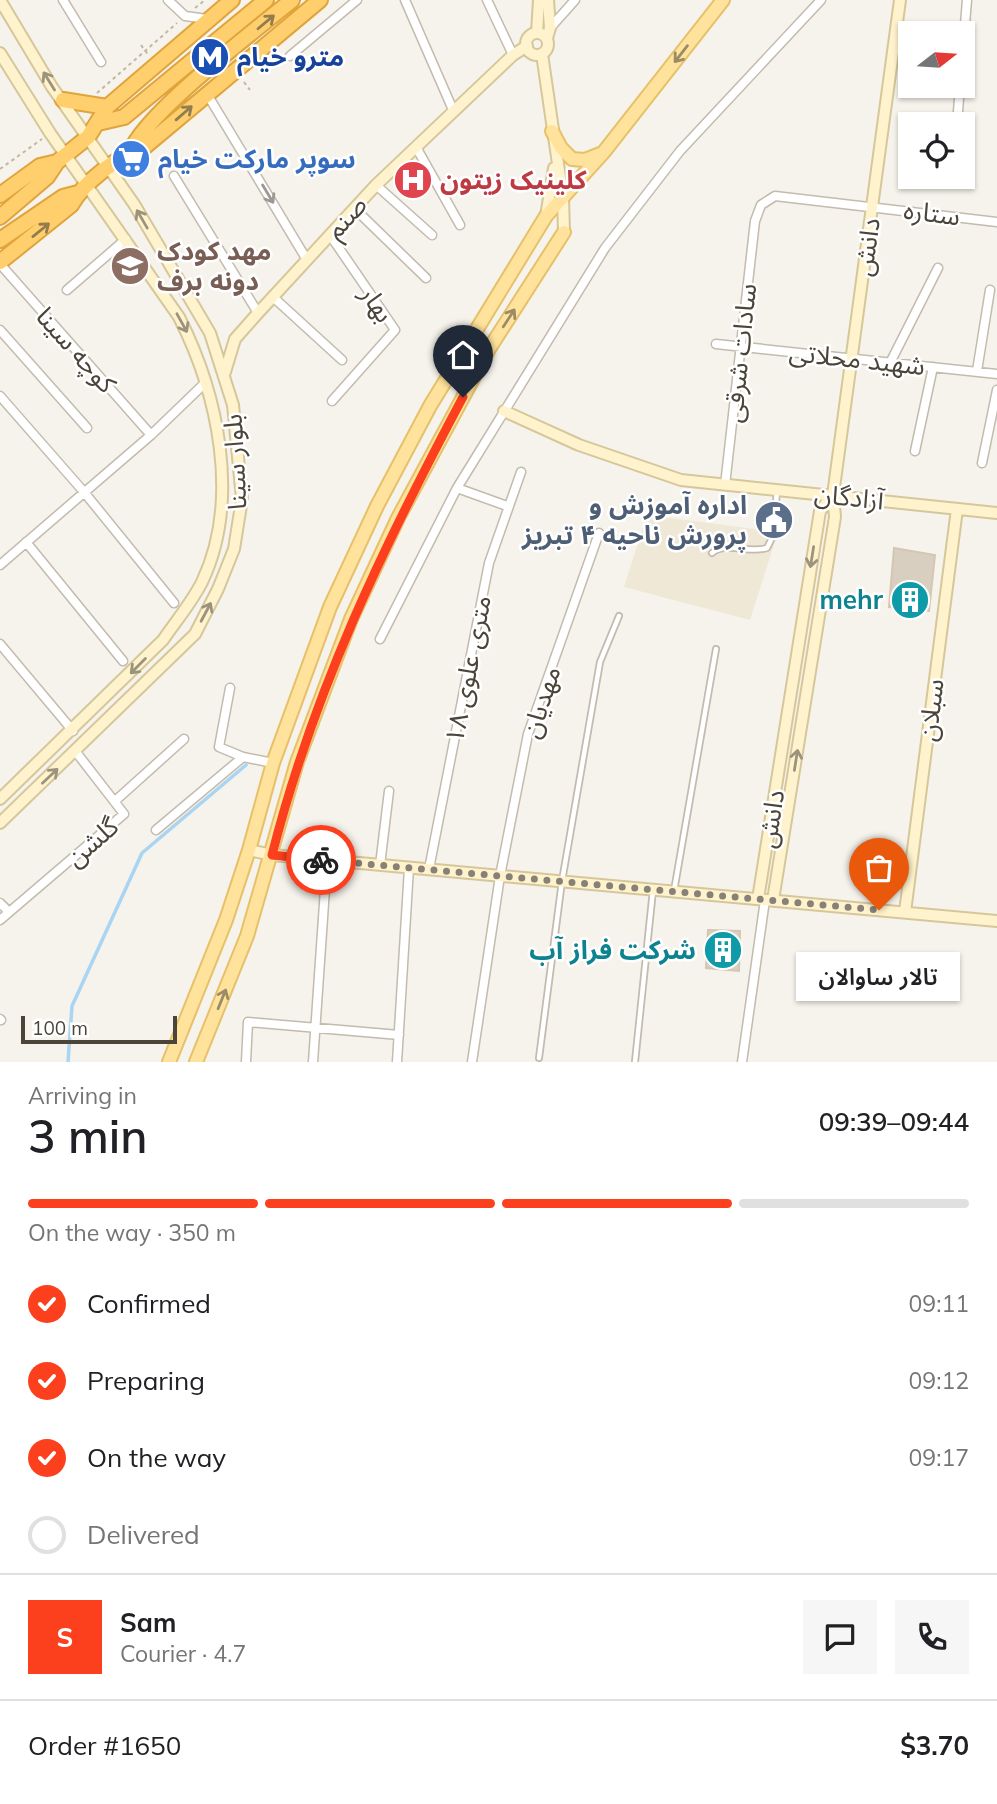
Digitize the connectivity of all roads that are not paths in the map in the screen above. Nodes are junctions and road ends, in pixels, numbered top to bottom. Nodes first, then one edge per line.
1 (0, 0) edge
2 (63, 0) edge
3 (167, 0) edge
4 (232, 0) edge
5 (266, 0) edge
6 (292, 0) edge
7 (320, 0) edge
8 (357, 0) edge
9 (405, 0) edge
10 (487, 0) edge
11 (539, 0) edge
12 (548, 0) edge
13 (575, 0) edge
14 (726, 0) edge
15 (900, 0) edge
16 (967, 0) edge
17 (822, 1) edge
18 (212, 16) junction
19 (965, 21) edge
20 (544, 33) junction
21 (527, 46) junction
22 (0, 53) edge
23 (542, 54) junction
24 (290, 55) dead end
25 (513, 55) junction
26 (101, 62) dead end
27 (207, 94) junction
28 (63, 100) junction
29 (107, 107) junction
30 (453, 110) junction
31 (98, 123) junction
32 (552, 131) junction
33 (88, 136) junction
34 (416, 146) junction
35 (555, 152) junction
36 (130, 153) junction
37 (603, 153) junction
38 (61, 158) junction
39 (110, 168) junction
40 (174, 176) dead end
41 (376, 185) junction
42 (83, 189) junction
43 (0, 195) edge
44 (563, 198) junction
45 (872, 205) junction
46 (354, 208) junction
47 (6, 213) edge
48 (546, 216) junction
49 (755, 221) joint
50 (997, 222) edge
51 (22, 223) junction
52 (460, 225) dead end
53 (564, 232) joint
54 (330, 235) junction
55 (432, 235) dead end
56 (126, 239) junction
57 (0, 240) edge
58 (307, 260) junction
59 (0, 263) edge
60 (938, 268) dead end
61 (426, 278) dead end
62 (67, 290) dead end
63 (990, 290) dead end
64 (273, 297) junction
65 (258, 313) junction
66 (208, 329) junction
67 (0, 330) edge
68 (236, 339) junction
69 (716, 344) dead end
70 (741, 346) junction
71 (852, 358) junction
72 (342, 360) dead end
73 (890, 363) junction
74 (933, 367) junction
75 (977, 372) junction
76 (225, 373) junction
77 (997, 373) edge
78 (206, 382) junction
79 (997, 390) edge
80 (0, 396) edge
81 (331, 401) dead end
82 (504, 411) junction
83 (87, 428) dead end
84 (151, 435) junction
85 (915, 452) dead end
86 (982, 463) dead end
87 (521, 472) dead end
88 (725, 485) junction
89 (457, 488) junction
90 (777, 490) junction
91 (84, 492) junction
92 (834, 495) junction
93 (507, 506) junction
94 (957, 509) junction
95 (997, 513) edge
96 (599, 533) dead end
97 (26, 542) junction
98 (712, 553) dead end
99 (0, 565) edge
100 (174, 603) dead end
101 (619, 616) dead end
102 (380, 639) dead end
103 (163, 640) junction
104 (0, 644) edge
105 (716, 649) dead end
106 (178, 653) junction
107 (123, 661) dead end
108 (230, 688) dead end
109 (73, 730) junction
110 (184, 739) dead end
111 (76, 752) junction
112 (243, 757) junction
113 (273, 763) junction
114 (389, 791) dead end
115 (0, 799) edge
116 (115, 801) junction
117 (0, 823) edge
118 (156, 830) dead end
119 (249, 850) junction
120 (272, 855) junction
121 (327, 860) junction
122 (380, 865) junction
123 (409, 867) junction
124 (429, 869) junction
125 (500, 876) junction
126 (562, 881) junction
127 (653, 890) junction
128 (674, 891) junction
129 (765, 900) junction
130 (0, 903) edge
131 (9, 912) junction
132 (905, 912) junction
133 (0, 920) edge
134 (997, 921) edge
135 (315, 1029) junction
136 (399, 1035) junction
137 (539, 1058) dead end
138 (169, 1062) edge
139 (196, 1062) edge
140 (246, 1062) edge
141 (313, 1062) edge
142 (397, 1062) edge
143 (472, 1062) edge
144 (635, 1062) edge
145 (741, 1062) edge

28 -> 1 street, بلوار سینا
2 - 26 street
3 - 18 street
4 - 18 highway
5 - 31 highway
36 -> 6 highway
7 - 27 highway
8 - 24 street
9 - 30 street
10 - 25 street
11 - 20 street
12 - 20 street
13 - 20 street
14 -> 37 main road
15 - 45 street, دانش
16 - 19 street
17 - 82 street
18 - 29 highway
20 - 21 street
20 - 23 street
21 - 23 street
21 - 25 street, صنم
22 - 38 street, بلوار سینا
23 - 32 street
25 - 30 street, صنم
36 -> 27 highway
27 -> 58 street
28 - 29 highway
28 - 33 street, بلوار سینا
29 - 31 highway
30 - 34 street, صنم
31 - 33 highway
32 - 35 street
32 - 37 main road
33 - 38 highway
33 - 39 street, بلوار سینا
34 - 41 street, صنم
34 - 52 street
35 - 44 street
35 - 48 street
36 - 39 highway
37 - 44 main road
38 - 42 street, بلوار سینا
38 - 43 highway
38 - 47 highway
39 - 42 highway
66 -> 39 street, بلوار سینا
40 - 65 street
41 - 46 street, صنم
41 - 55 street
42 - 51 highway
42 - 56 street, بلوار سینا
59 -> 42 highway
44 - 48 main road
44 - 53 street
45 - 49 street, ستاره
45 - 50 street, ستاره
45 - 71 street, دانش
46 - 54 street, صنم
46 - 61 street
47 - 51 highway
48 - 113 main road
49 - 70 street, سادات شرقی
51 - 57 highway
120 -> 53 main road
54 - 58 street, صنم
54 - 81 street, بهار
56 - 62 street
56 -> 78 street, بلوار سینا
58 - 64 street, صنم
59 - 84 street, کوچه سینا
60 - 73 street
63 - 75 street
64 - 65 street, صنم
64 - 72 street
65 - 68 street, صنم
66 - 68 street
66 - 76 street, بلوار سینا
67 - 83 street
68 - 76 street
69 - 70 street, شهید محلاتی
70 - 71 street, شهید محلاتی
70 - 88 street, سادات شرقی
71 - 73 street, شهید محلاتی
71 - 92 street, دانش
73 - 74 street, شهید محلاتی
74 - 75 street, شهید محلاتی
74 - 85 street
75 - 77 street, شهید محلاتی
106 -> 76 street, بلوار سینا
78 - 84 street
78 - 103 street, بلوار سینا
79 - 86 street
80 - 91 street
82 - 88 street, آزادگان
82 - 89 street
84 - 91 street
87 - 93 street, ۱۸ متری علوی
88 - 90 street, آزادگان
89 - 93 street
89 - 102 street
90 - 92 street, آزادگان
90 - 98 lane
91 - 97 street
91 - 100 street
92 - 94 street, آزادگان
129 -> 92 street, دانش
92 -> 129 street, دانش
93 - 124 street, ۱۸ متری علوی
94 - 95 street, آزادگان
94 - 132 street, سبلان
96 - 125 street, مهدیان
97 - 99 street
97 - 107 street
101 - 126 lane
103 - 106 street
103 -> 109 street, بلوار سینا
104 - 109 street
105 - 128 lane
106 - 111 street, بلوار سینا
108 - 112 street
109 - 115 street, بلوار سینا
110 - 116 street
111 - 116 street, گلشن
117 -> 111 street, بلوار سینا
112 - 113 street
112 - 118 street
113 - 119 main road
114 - 122 street
116 - 131 street, گلشن
119 - 120 street
119 - 138 main road
120 - 121 street
139 -> 120 main road
121 - 122 street
121 - 135 street
122 - 123 street
123 - 124 street
123 - 136 street
124 - 125 street
125 - 126 street
125 - 143 street, مهدیان
126 - 127 street
126 - 137 lane
127 - 128 street
127 - 144 lane
128 - 129 street
129 - 132 street
129 - 145 street
130 - 131 street
131 - 133 street, گلشن
132 - 134 street
135 - 136 street
135 - 140 street
135 - 141 street
136 - 142 street

